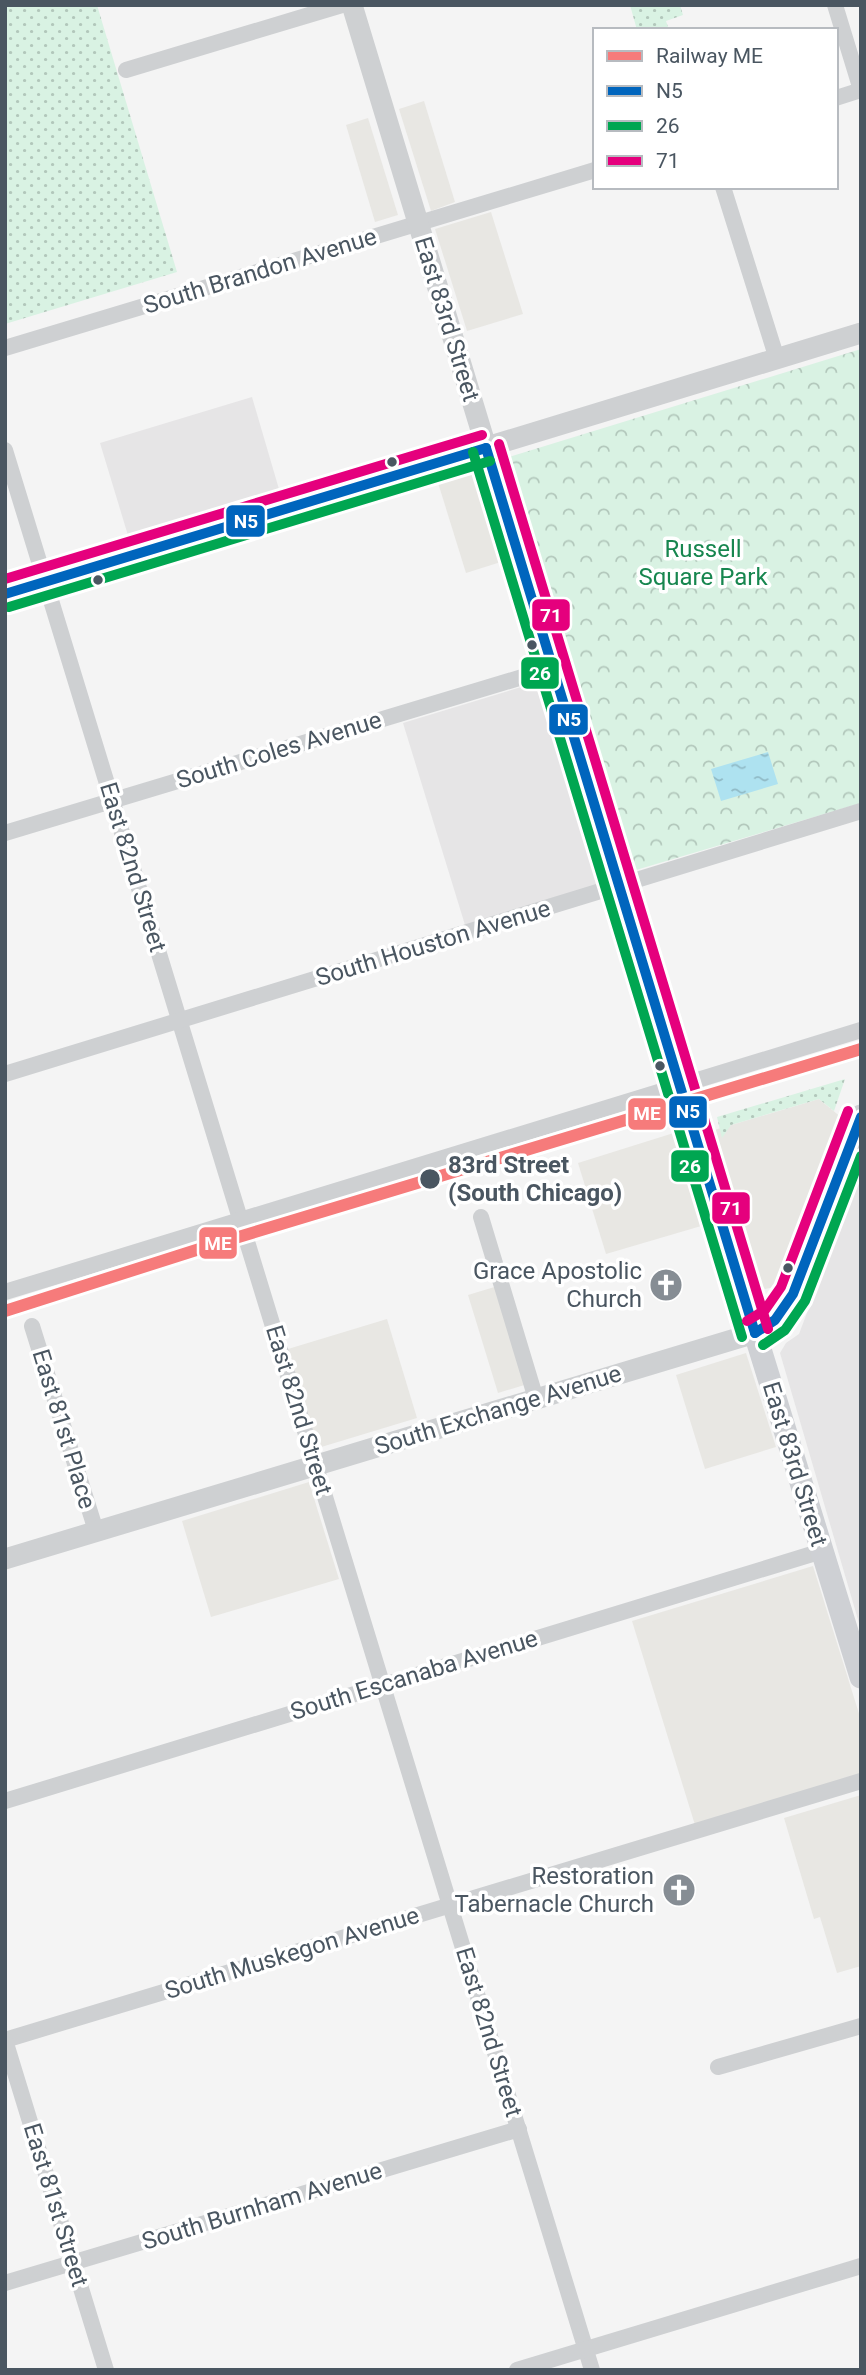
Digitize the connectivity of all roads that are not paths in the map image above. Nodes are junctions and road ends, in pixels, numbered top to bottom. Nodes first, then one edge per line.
1 (342, 5) edge
2 (352, 5) edge
3 (835, 5) edge
4 (126, 70) dead end
5 (861, 90) edge
6 (838, 97) edge
7 (593, 171) edge
8 (724, 189) edge
9 (418, 222) junction
10 (861, 333) edge
11 (5, 348) edge
12 (777, 359) junction
13 (486, 448) junction
14 (5, 450) edge
15 (46, 581) junction
16 (5, 594) edge
17 (552, 668) junction
18 (113, 801) junction
19 (861, 811) edge
20 (5, 833) edge
21 (618, 886) junction
22 (180, 1020) junction
23 (861, 1030) edge
24 (5, 1074) edge
25 (680, 1086) junction
26 (861, 1116) edge
27 (481, 1217) dead end
28 (241, 1220) junction
29 (5, 1292) edge
30 (32, 1326) dead end
31 (755, 1333) junction
32 (536, 1399) junction
33 (316, 1465) junction
34 (96, 1531) junction
35 (822, 1551) junction
36 (5, 1559) edge
37 (861, 1677) edge
38 (383, 1685) junction
39 (861, 1781) edge
40 (5, 1801) edge
41 (450, 1906) junction
42 (861, 2026) edge
43 (5, 2040) edge
44 (718, 2067) dead end
45 (519, 2129) junction
46 (73, 2263) junction
47 (861, 2266) edge
48 (5, 2283) edge
49 (586, 2348) junction
50 (106, 2370) edge
51 (517, 2370) edge
52 (592, 2370) edge

1 - 4 street
2 - 9 street, East 83rd Street
3 - 5 street
5 - 6 street
7 - 9 street, South Brandon Avenue
8 - 12 street
9 - 11 street, South Brandon Avenue
9 - 13 street, East 83rd Street
10 - 12 street
12 - 13 street
13 - 15 street
13 - 17 street, East 83rd Street
14 - 15 street, East 82nd Street
15 - 16 street
15 - 18 street, East 82nd Street
17 - 18 street, South Coles Avenue
17 - 21 street, East 83rd Street
18 - 20 street, South Coles Avenue
18 - 22 street, East 82nd Street
19 - 21 street, South Houston Avenue
21 - 22 street, South Houston Avenue
21 - 25 street, East 83rd Street
22 - 24 street, South Houston Avenue
22 - 28 street, East 82nd Street
23 - 25 street
25 - 28 street
25 - 31 street, East 83rd Street
26 - 31 main road, South Exchange Avenue
27 - 32 street
28 - 29 street
28 - 33 street, East 82nd Street
30 - 34 street, East 81st Place
31 - 32 street, South Exchange Avenue
31 - 35 main road, East 83rd Street
32 - 33 street, South Exchange Avenue
33 - 34 street, South Exchange Avenue
33 - 38 street, East 82nd Street
34 - 36 street, South Exchange Avenue
35 - 37 main road, East 83rd Street
35 - 38 street, South Escanaba Avenue
38 - 40 street, South Escanaba Avenue
38 - 41 street, East 82nd Street
39 - 41 street, South Muskegon Avenue
41 - 43 street, South Muskegon Avenue
41 - 45 street, East 82nd Street
42 - 44 street
43 - 46 street, East 81st Street
45 - 46 street, South Burnham Avenue
45 - 49 street, East 82nd Street
46 - 48 street, South Burnham Avenue
46 - 50 street, East 81st Street
47 - 49 street
49 - 51 street
49 - 52 street, East 82nd Street

